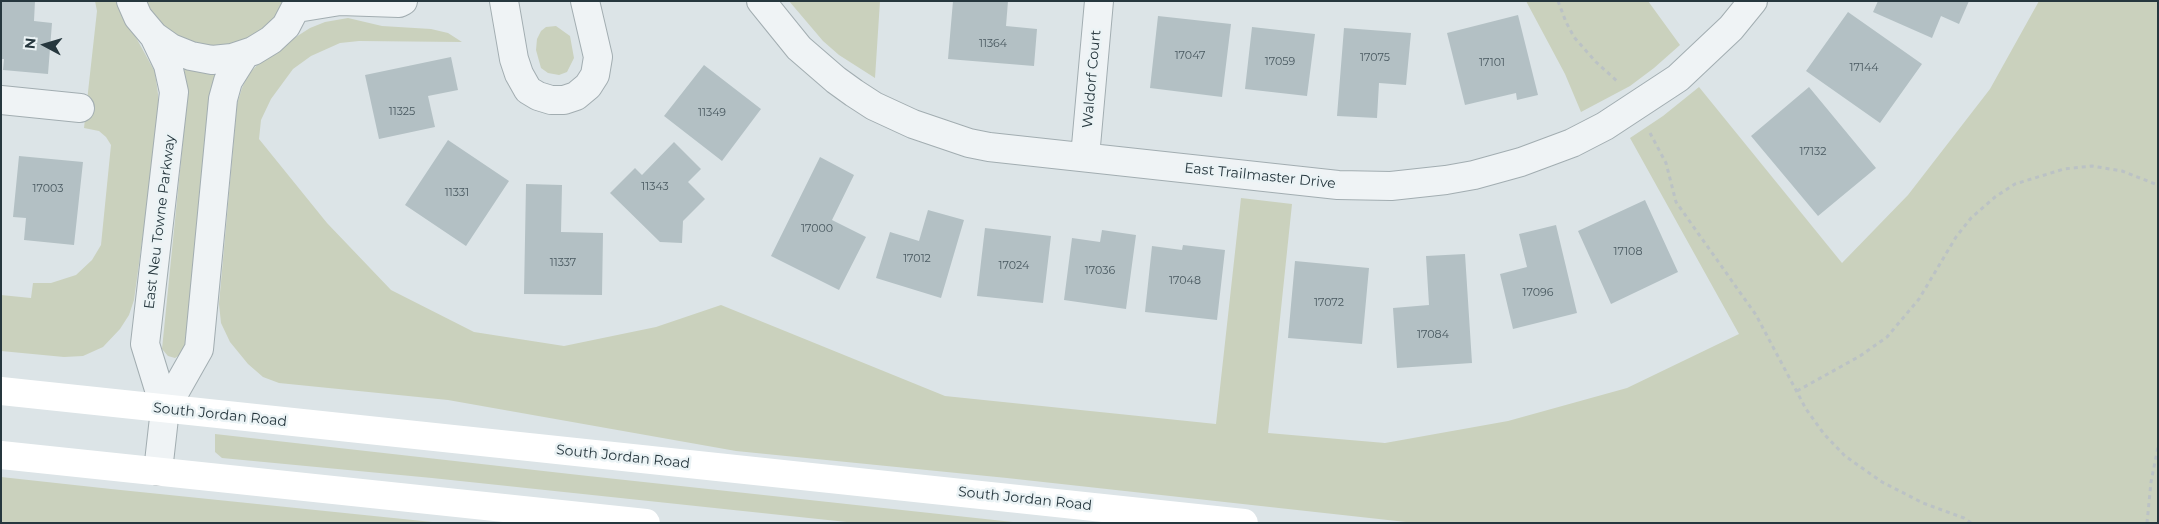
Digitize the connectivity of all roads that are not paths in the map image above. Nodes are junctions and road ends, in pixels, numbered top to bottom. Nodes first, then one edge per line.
1 (131, 1) edge
2 (404, 1) edge
3 (504, 1) edge
4 (585, 1) edge
5 (761, 1) edge
6 (1099, 1) edge
7 (1753, 1) edge
8 (298, 4) edge
9 (154, 36) junction
10 (245, 54) junction
11 (1, 100) edge
12 (80, 108) dead end
13 (1085, 157) junction
14 (1, 391) edge
15 (165, 409) junction
16 (1, 455) edge
17 (158, 471) junction
18 (646, 523) edge
19 (1244, 523) edge

1 - 9 street
2 - 8 street
3 - 4 street
5 - 13 street, East Trailmaster Drive
6 - 13 street, Waldorf Court
7 - 13 street, East Trailmaster Drive
8 - 10 street
9 - 10 street
9 - 15 street, East Neu Towne Parkway
10 - 15 street, East Neu Towne Parkway
11 - 12 street
14 - 15 main road, South Jordan Road
15 - 17 street, East Neu Towne Parkway
15 - 19 main road, South Jordan Road
16 - 17 main road
17 - 18 main road

